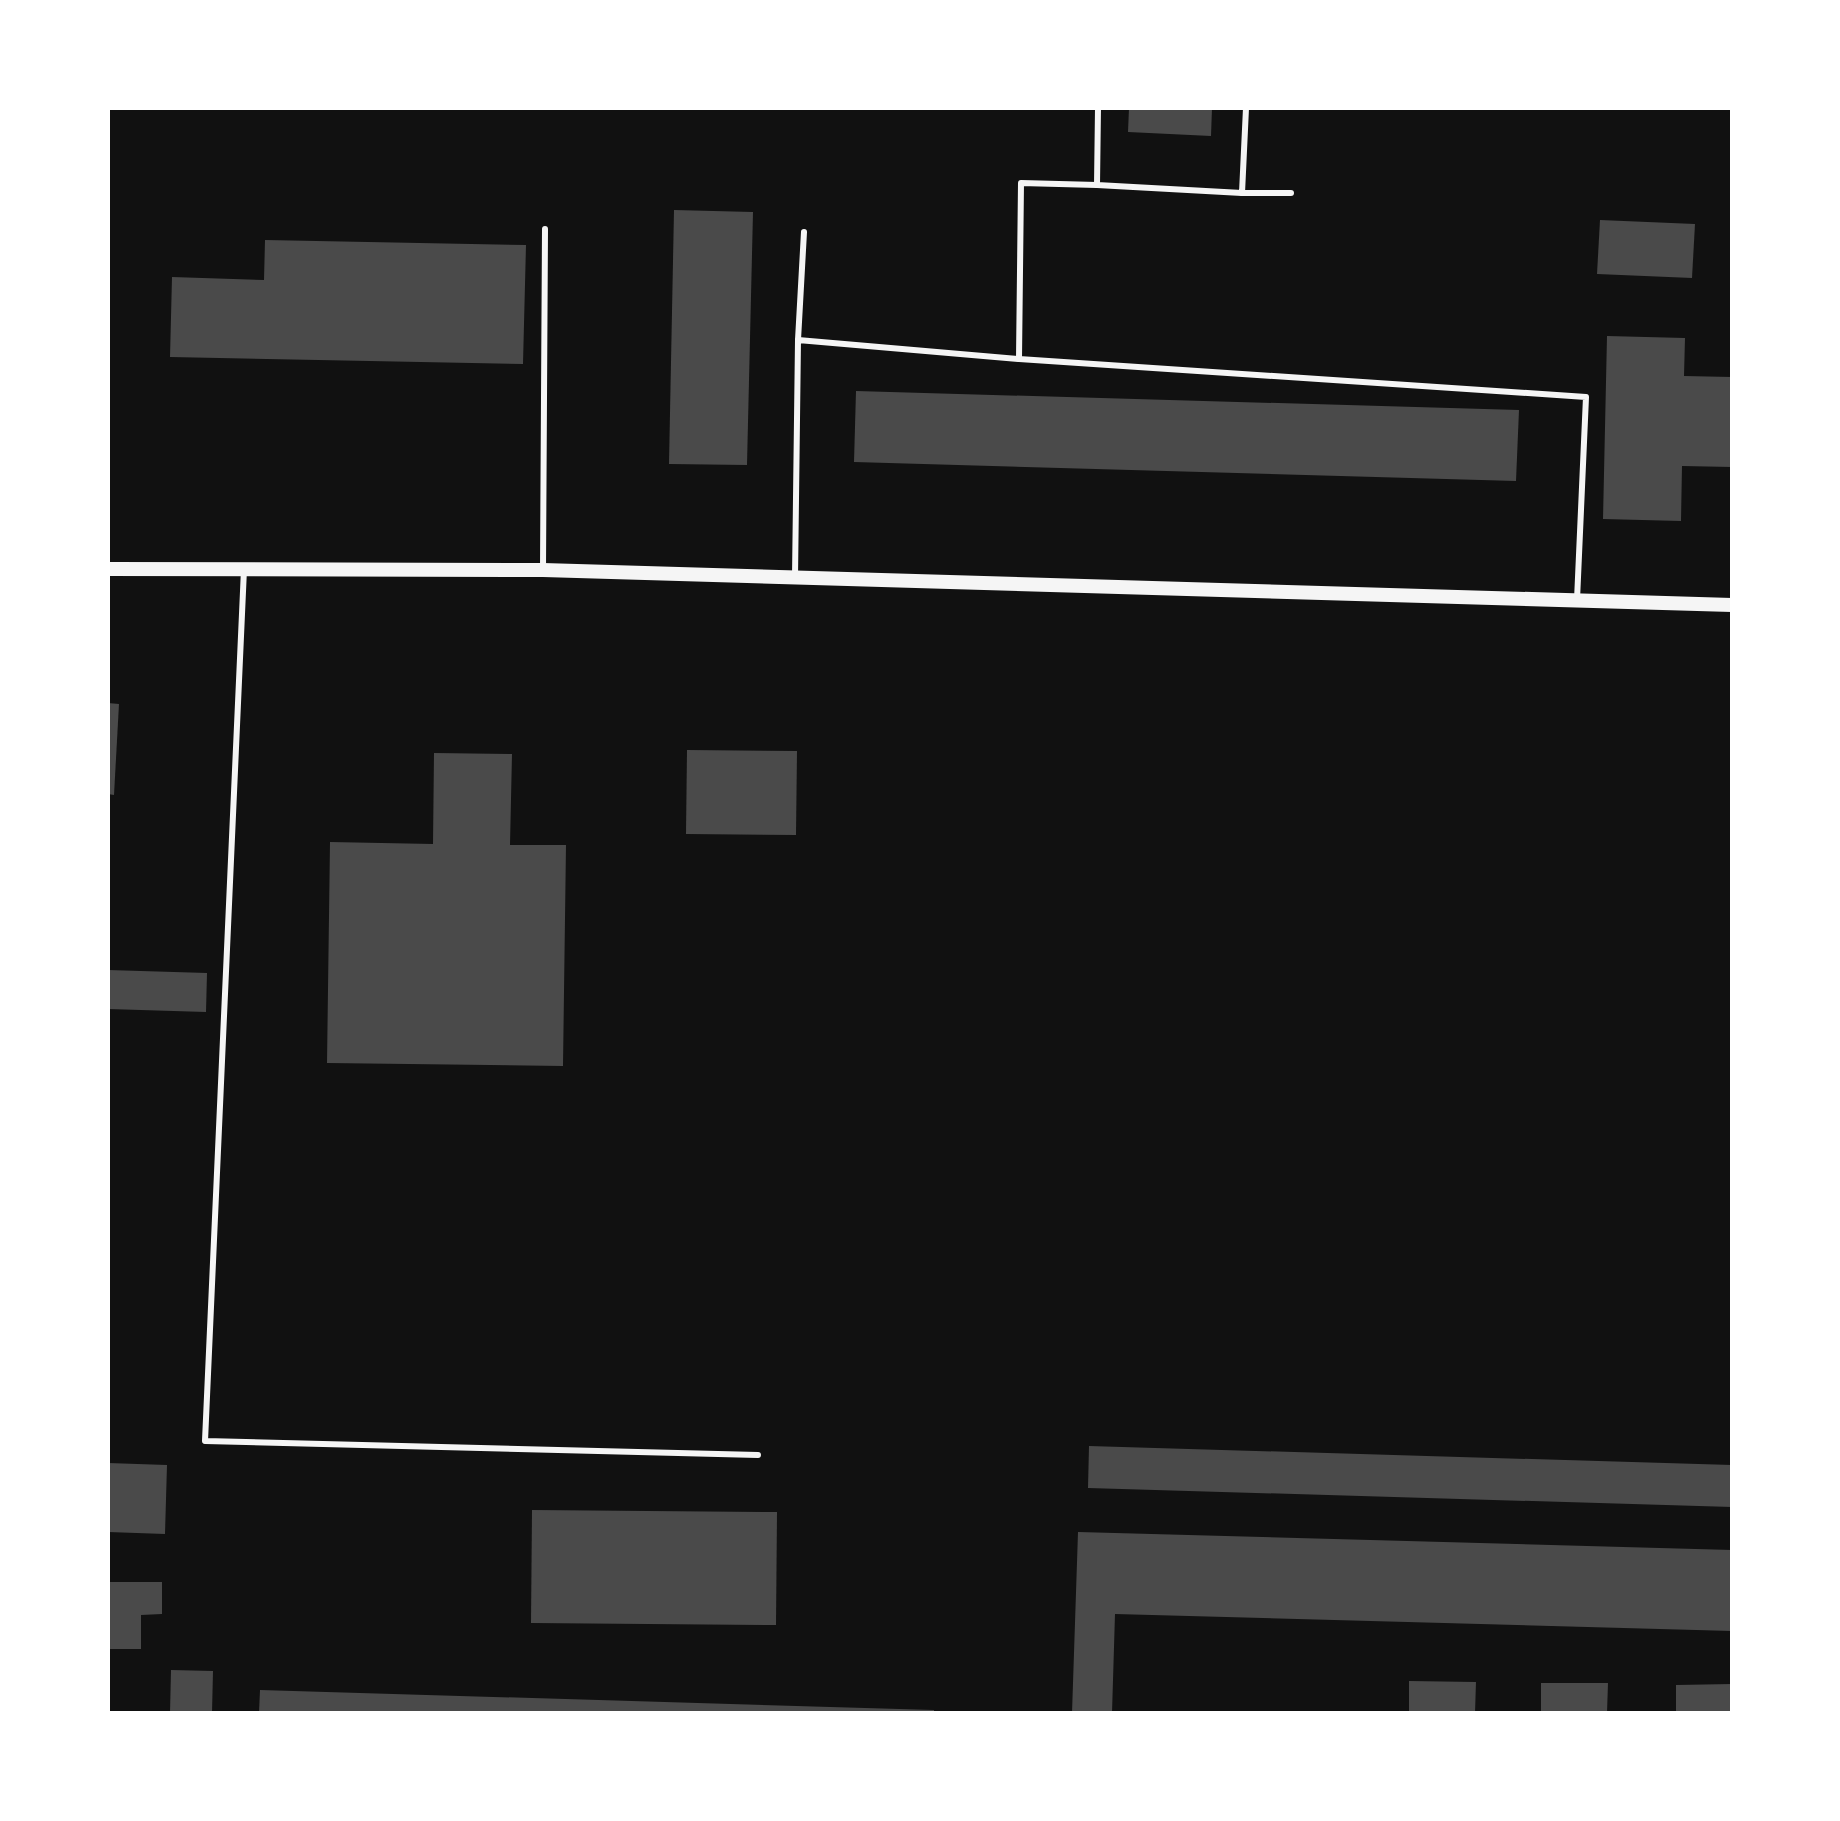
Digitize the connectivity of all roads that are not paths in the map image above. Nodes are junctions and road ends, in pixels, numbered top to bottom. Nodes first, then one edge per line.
1 (1098, 108) edge
2 (1246, 108) edge
3 (1097, 185) junction
4 (1242, 193) junction
5 (1291, 193) dead end
6 (545, 229) dead end
7 (804, 232) dead end
8 (798, 340) junction
9 (1019, 359) junction
10 (108, 569) edge
11 (244, 569) junction
12 (543, 570) junction
13 (795, 578) junction
14 (1577, 601) junction
15 (1732, 605) edge
16 (758, 1455) dead end

1 - 3 lane
2 - 4 lane
3 - 4 lane
3 - 9 lane
4 - 5 lane
6 - 12 lane
7 - 8 lane
8 - 9 lane
8 - 13 lane
9 - 14 lane
10 - 11 street
11 - 12 street
11 - 16 lane
12 - 13 street
13 - 14 street
14 - 15 street

